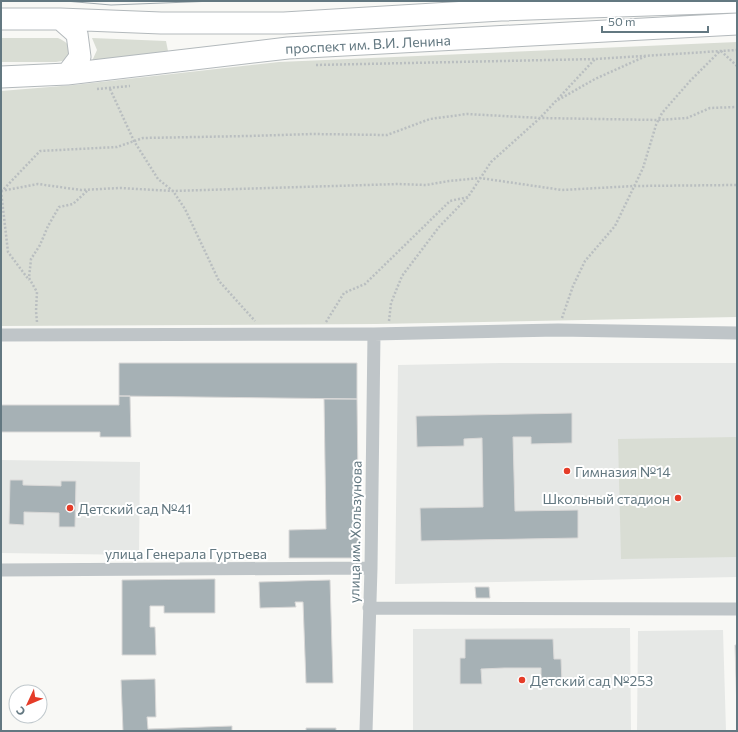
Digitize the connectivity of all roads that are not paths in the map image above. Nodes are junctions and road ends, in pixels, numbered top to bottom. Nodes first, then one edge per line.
1 (737, 2) edge
2 (60, 19) junction
3 (1, 20) edge
4 (737, 24) edge
5 (67, 74) junction
6 (1, 77) edge
7 (737, 333) edge
8 (374, 334) junction
9 (1, 335) edge
10 (371, 568) junction
11 (1, 570) edge
12 (369, 608) junction
13 (737, 609) edge
14 (366, 731) edge

1 - 2 main road, проспект им. В.И. Ленина
2 - 3 main road, проспект им. В.И. Ленина
2 - 5 main road
4 - 5 main road, проспект им. В.И. Ленина
5 - 6 main road, проспект им. В.И. Ленина
7 - 8 street
8 - 9 street
8 - 10 street, улица им. Хользунова
10 - 11 street, улица Генерала Гуртьева
10 - 12 street, улица им. Хользунова
12 - 13 street
12 - 14 street, улица им. Хользунова

